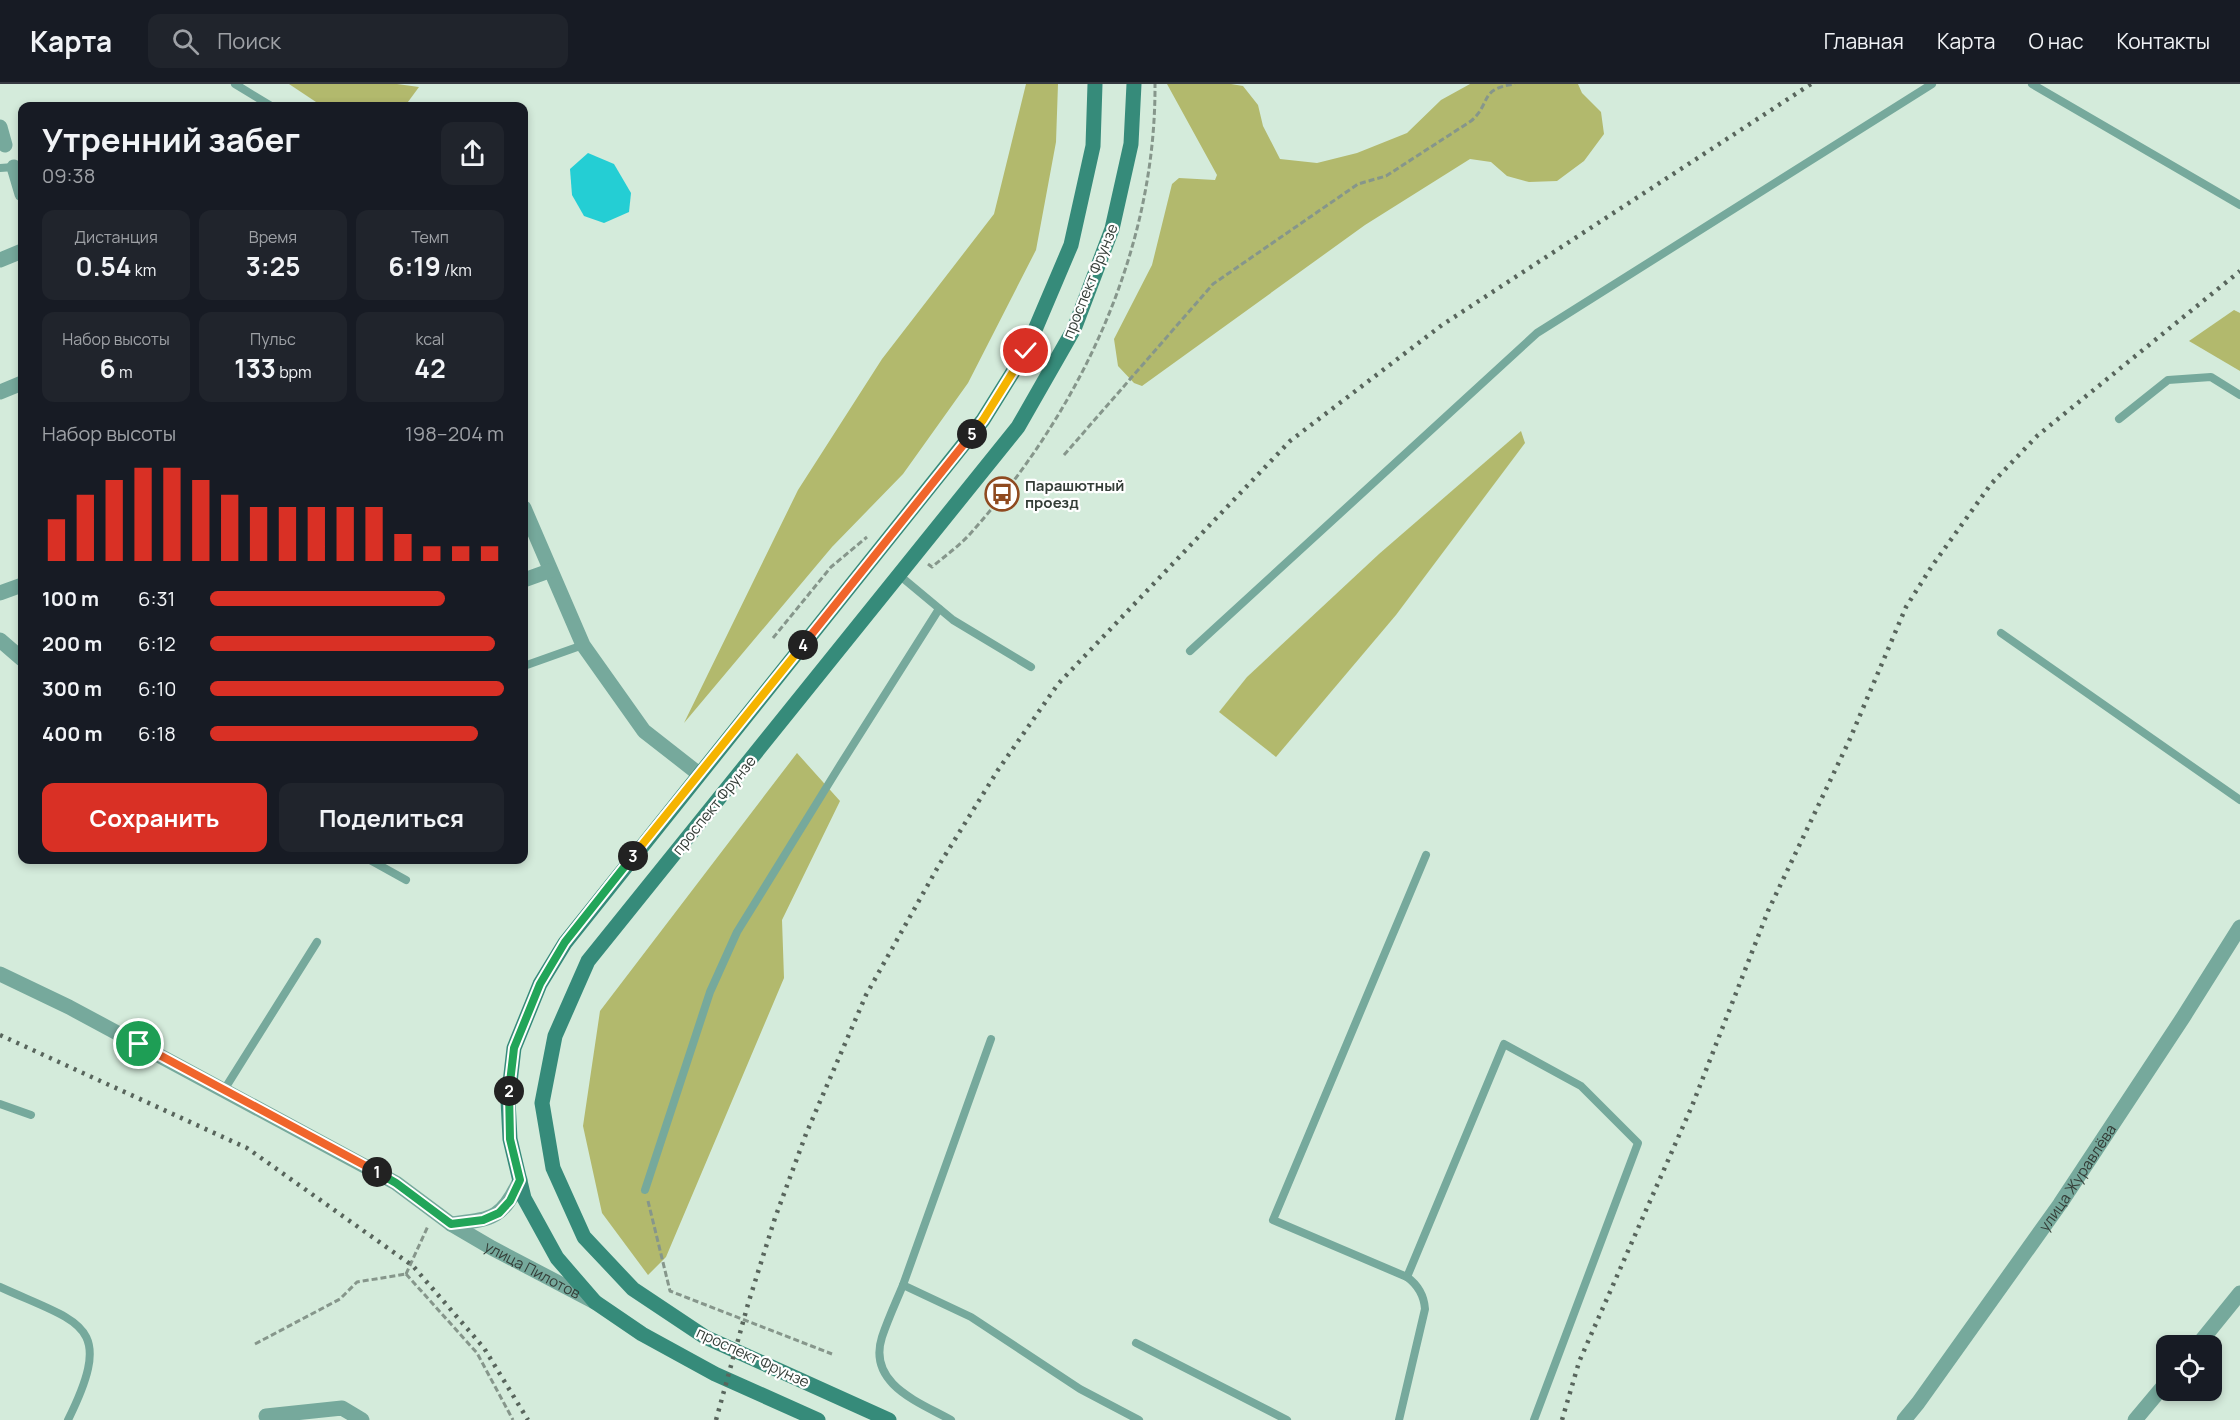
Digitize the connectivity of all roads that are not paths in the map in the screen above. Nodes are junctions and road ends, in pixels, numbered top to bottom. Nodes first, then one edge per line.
1 (235, 84) edge
2 (1095, 84) edge
3 (1134, 84) edge
4 (1932, 84) edge
5 (2032, 84) edge
6 (264, 102) edge
7 (0, 127) edge
8 (4, 146) dead end
9 (7, 167) edge
10 (18, 187) edge
11 (2240, 205) edge
12 (18, 253) edge
13 (0, 260) edge
14 (18, 385) edge
15 (0, 392) edge
16 (2240, 395) edge
17 (2119, 419) dead end
18 (528, 518) edge
19 (549, 571) junction
20 (899, 575) junction
21 (528, 579) edge
22 (18, 586) edge
23 (0, 593) edge
24 (939, 609) junction
25 (2001, 633) dead end
26 (0, 639) edge
27 (583, 645) junction
28 (1190, 651) dead end
29 (18, 655) edge
30 (528, 665) edge
31 (1031, 668) dead end
32 (699, 774) junction
33 (2240, 800) edge
34 (1426, 855) dead end
35 (377, 864) edge
36 (406, 880) dead end
37 (2240, 927) edge
38 (317, 942) dead end
39 (0, 974) edge
40 (991, 1039) dead end
41 (224, 1090) junction
42 (0, 1104) edge
43 (31, 1115) dead end
44 (520, 1180) junction
45 (645, 1190) road end
46 (451, 1224) junction
47 (1407, 1277) junction
48 (903, 1285) junction
49 (0, 1287) edge
50 (2240, 1293) edge
51 (595, 1302) junction
52 (2206, 1335) edge
53 (1136, 1342) dead end
54 (2156, 1395) edge
55 (266, 1416) dead end
56 (68, 1420) edge
57 (362, 1420) edge
58 (818, 1420) edge
59 (889, 1420) edge
60 (951, 1420) edge
61 (1139, 1420) edge
62 (1287, 1420) edge
63 (1399, 1420) edge
64 (1534, 1420) edge
65 (1904, 1420) edge
66 (2135, 1420) edge

1 - 6 lane
2 - 32 main road, проспект Фрунзе
3 - 20 main road, проспект Фрунзе
4 - 28 lane
5 - 11 lane
7 - 8 street
9 - 10 street
12 - 13 street
14 - 15 street
16 - 17 lane
18 - 19 street
19 - 21 street
19 - 27 street
20 - 24 lane
20 - 59 main road, проспект Фрунзе
22 - 23 street
24 - 31 lane
24 - 45 lane
25 - 33 lane
26 - 29 street
27 - 30 lane
27 - 32 street
32 - 44 main road, проспект Фрунзе
34 - 47 lane
35 - 36 lane
37 - 65 street, улица Журавлёва
38 - 41 lane
39 - 41 street, улица Пилотов
40 - 48 lane
41 - 46 street, улица Пилотов
42 - 43 lane
44 - 46 street
44 - 51 main road, проспект Фрунзе
46 - 51 street, улица Пилотов
47 - 63 lane
47 - 64 lane
48 - 60 lane
48 - 61 lane
49 - 56 lane
50 - 52 street
51 - 58 main road, проспект Фрунзе
53 - 62 lane
54 - 66 street
55 - 57 street

